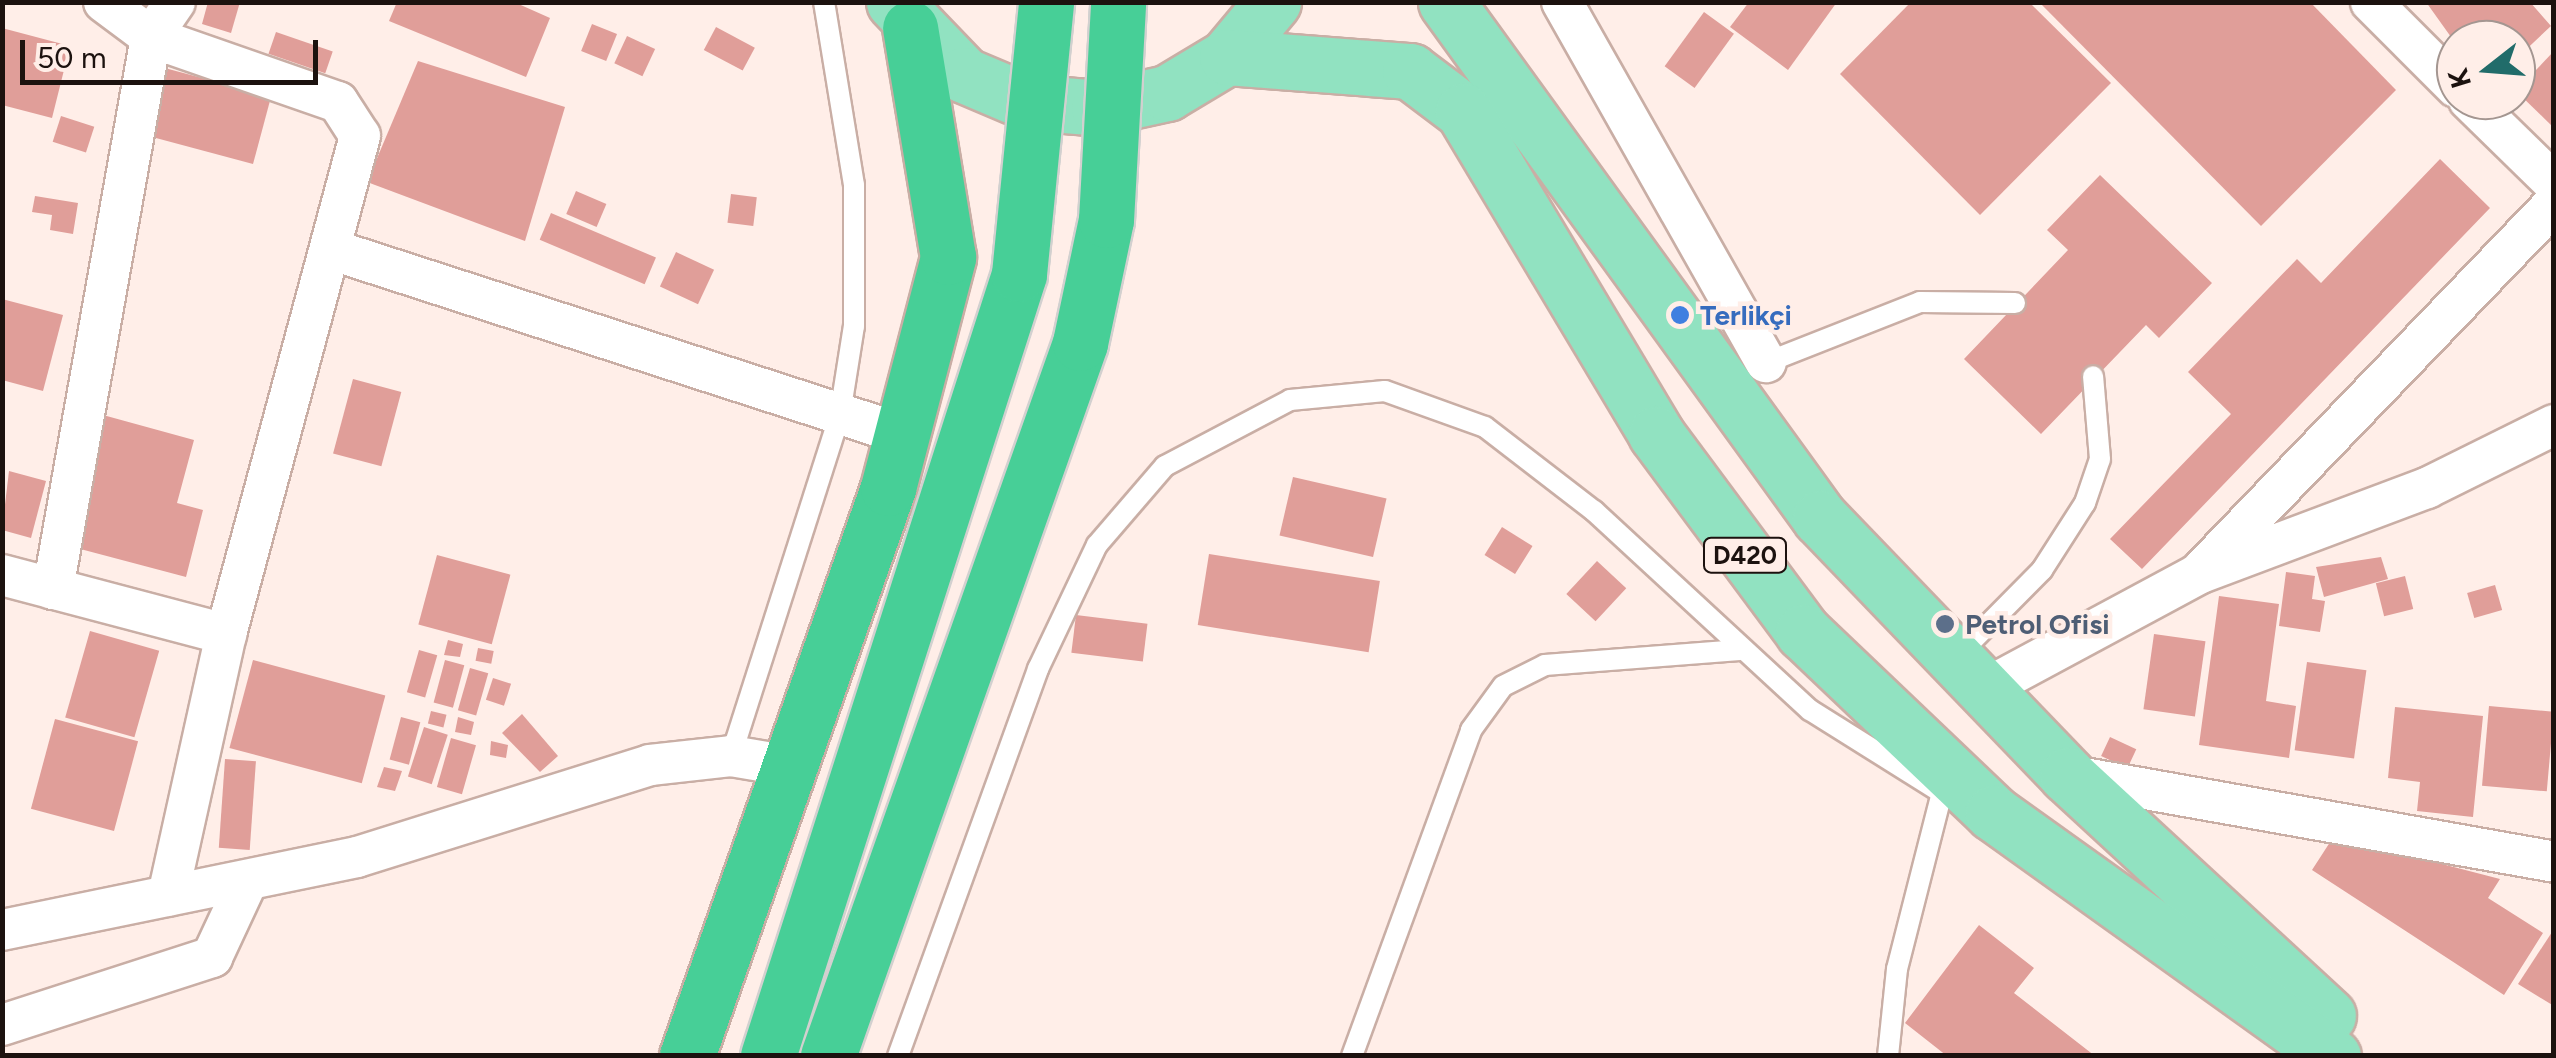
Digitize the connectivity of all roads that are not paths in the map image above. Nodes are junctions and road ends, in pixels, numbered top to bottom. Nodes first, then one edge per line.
1 (104, 2) edge
2 (175, 2) edge
3 (824, 2) edge
4 (1046, 2) edge
5 (1118, 2) edge
6 (1273, 2) edge
7 (1446, 2) edge
8 (1562, 2) edge
9 (2371, 2) edge
10 (902, 15) edge
11 (151, 37) junction
12 (1227, 57) junction
13 (2436, 67) edge
14 (2490, 120) edge
15 (2554, 184) edge
16 (2554, 204) edge
17 (333, 250) junction
18 (2015, 303) dead end
19 (1742, 372) junction
20 (2093, 376) dead end
21 (840, 414) junction
22 (2554, 425) edge
23 (902, 434) junction
24 (2, 574) edge
25 (2198, 574) junction
26 (53, 589) junction
27 (226, 634) junction
28 (1739, 650) junction
29 (1968, 674) junction
30 (731, 756) junction
31 (790, 766) junction
32 (2067, 775) junction
33 (1942, 792) junction
34 (1993, 813) junction
35 (2554, 862) edge
36 (246, 884) junction
37 (168, 896) junction
38 (2, 930) edge
39 (2, 1025) edge
40 (687, 1056) edge
41 (768, 1056) edge
42 (828, 1056) edge
43 (898, 1056) edge
44 (1352, 1056) edge
45 (1888, 1056) edge
46 (2333, 1056) edge
47 (2370, 1056) edge

1 - 11 street
2 - 11 street
3 - 21 lane
4 - 41 highway, bridge
5 - 42 highway, bridge
6 - 12 main road
7 - 19 main road, D420
8 - 19 street
9 - 13 street
10 - 12 main road
10 - 23 highway
11 - 17 street
11 - 26 street
12 - 34 main road, D420
14 - 15 street
16 - 25 street
17 - 21 street
17 - 27 street
18 - 19 lane
19 - 29 main road, D420
20 - 29 lane
21 - 23 street
21 - 30 lane
22 - 25 street
23 - 31 highway
24 - 26 street
25 - 29 street
26 - 27 street
27 - 37 street
28 - 33 lane
28 - 43 lane
28 - 44 lane
29 - 32 main road, D420
30 - 31 street
30 - 36 street
31 - 40 highway
32 - 35 street
32 - 47 main road, D420
33 - 34 lane
33 - 45 lane
34 - 46 main road, D420
36 - 37 street
36 - 39 street
37 - 38 street

